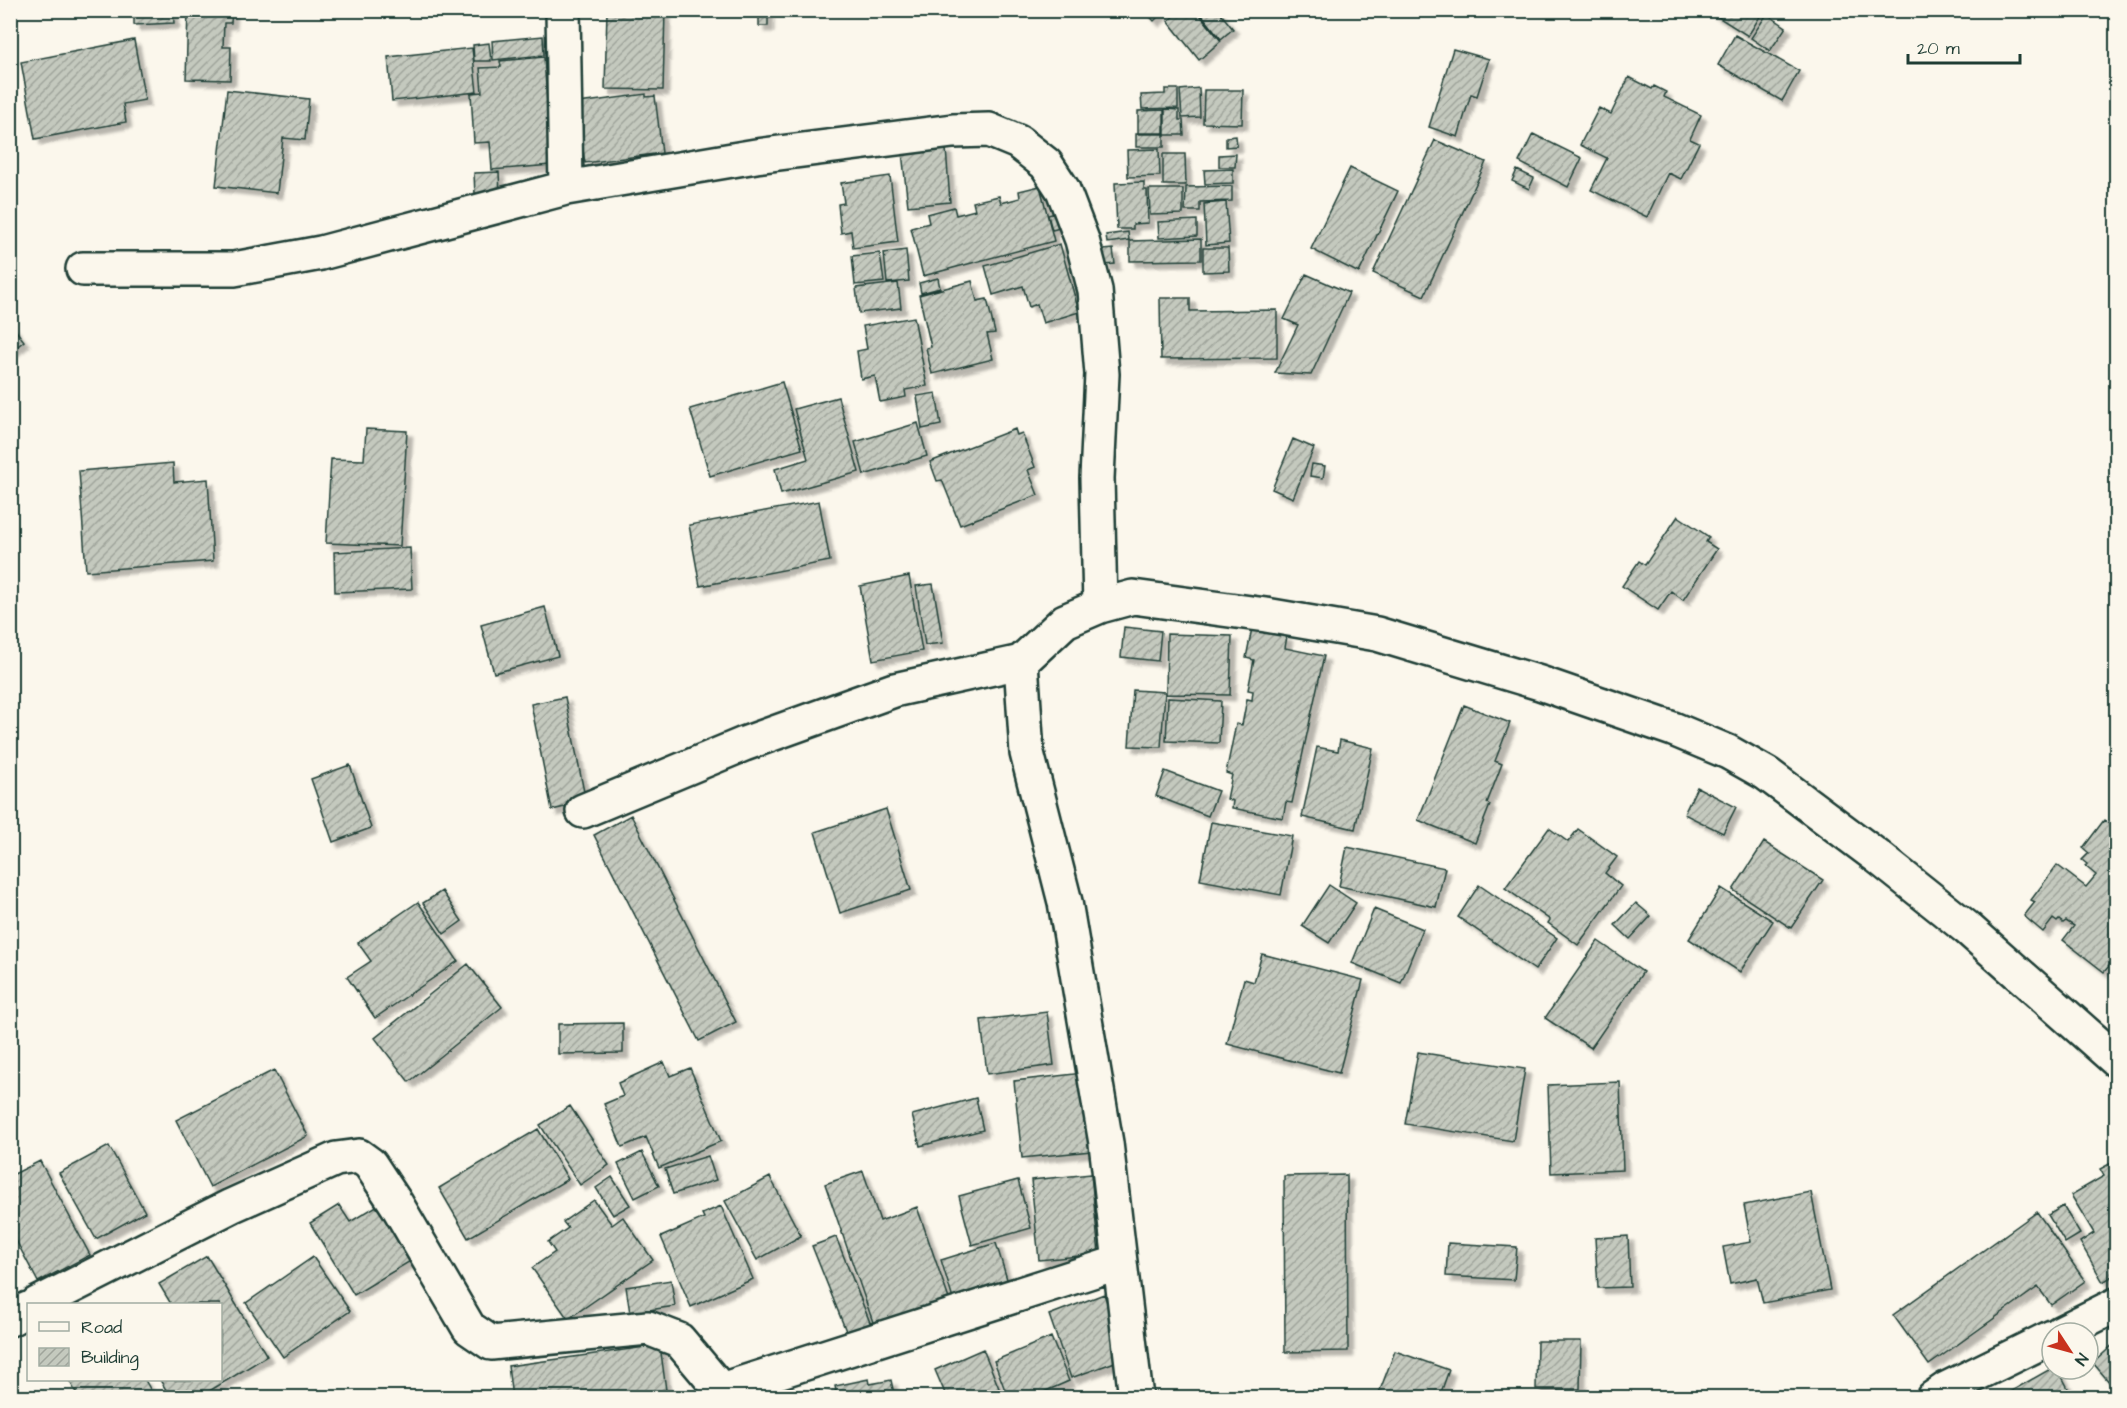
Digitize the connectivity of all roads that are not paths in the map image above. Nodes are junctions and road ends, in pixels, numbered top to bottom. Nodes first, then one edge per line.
1 (563, 10) edge
2 (566, 188) junction
3 (83, 269) dead end
4 (1100, 606) junction
5 (1021, 662) junction
6 (583, 811) dead end
7 (2116, 1060) edge
8 (1120, 1262) junction
9 (41, 1303) edge
10 (2116, 1305) edge
11 (27, 1310) edge
12 (10, 1319) edge
13 (2084, 1321) edge
14 (2040, 1343) edge
15 (722, 1394) edge
16 (1136, 1398) edge
17 (1933, 1398) edge

1 - 2 street
2 - 3 street
2 - 4 street
4 - 5 street
4 - 7 street
5 - 6 street
5 - 8 street
8 - 15 street
8 - 16 street
9 - 15 street
10 - 13 street
11 - 12 street
14 - 17 street

